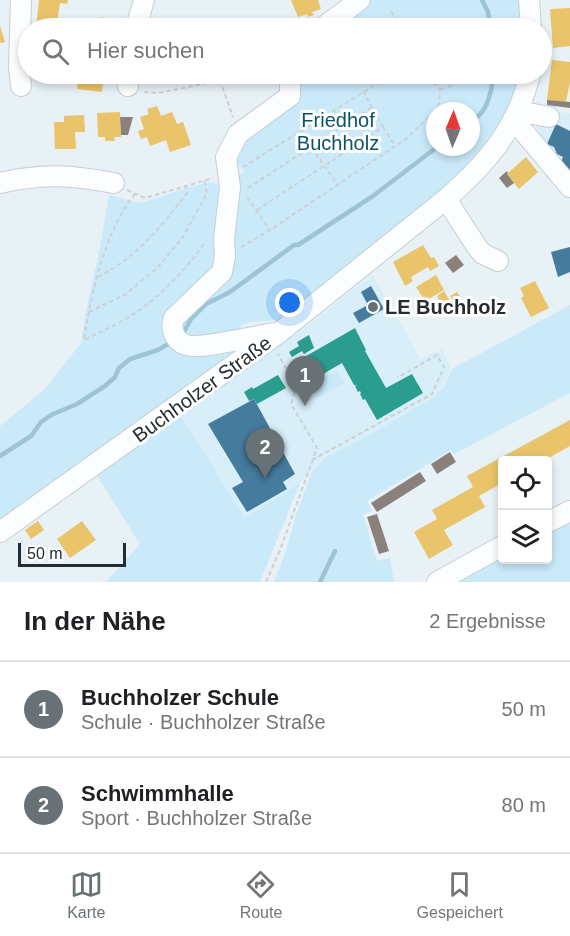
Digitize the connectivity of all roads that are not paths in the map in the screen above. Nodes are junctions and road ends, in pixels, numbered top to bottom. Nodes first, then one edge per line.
1 (21, 0) edge
2 (144, 0) edge
3 (360, 0) edge
4 (529, 0) edge
5 (20, 18) edge
6 (139, 18) edge
7 (336, 18) edge
8 (530, 18) edge
9 (290, 84) edge
10 (526, 84) edge
11 (515, 115) junction
12 (549, 117) dead end
13 (0, 183) edge
14 (114, 183) road end
15 (570, 187) edge
16 (446, 199) junction
17 (498, 261) dead end
18 (280, 332) junction
19 (570, 511) edge
20 (552, 520) edge
21 (0, 532) edge
22 (498, 548) edge
23 (437, 582) edge

1 - 5 street
2 - 6 street
3 - 7 street
4 - 8 street
9 - 18 street
10 - 11 street, Buchholzer Straße
11 - 12 street
11 - 15 street
11 - 16 street, Buchholzer Straße
13 - 14 street
16 - 17 street
16 - 18 street, Buchholzer Straße
18 - 21 street, Buchholzer Straße
19 - 20 street
22 - 23 street

